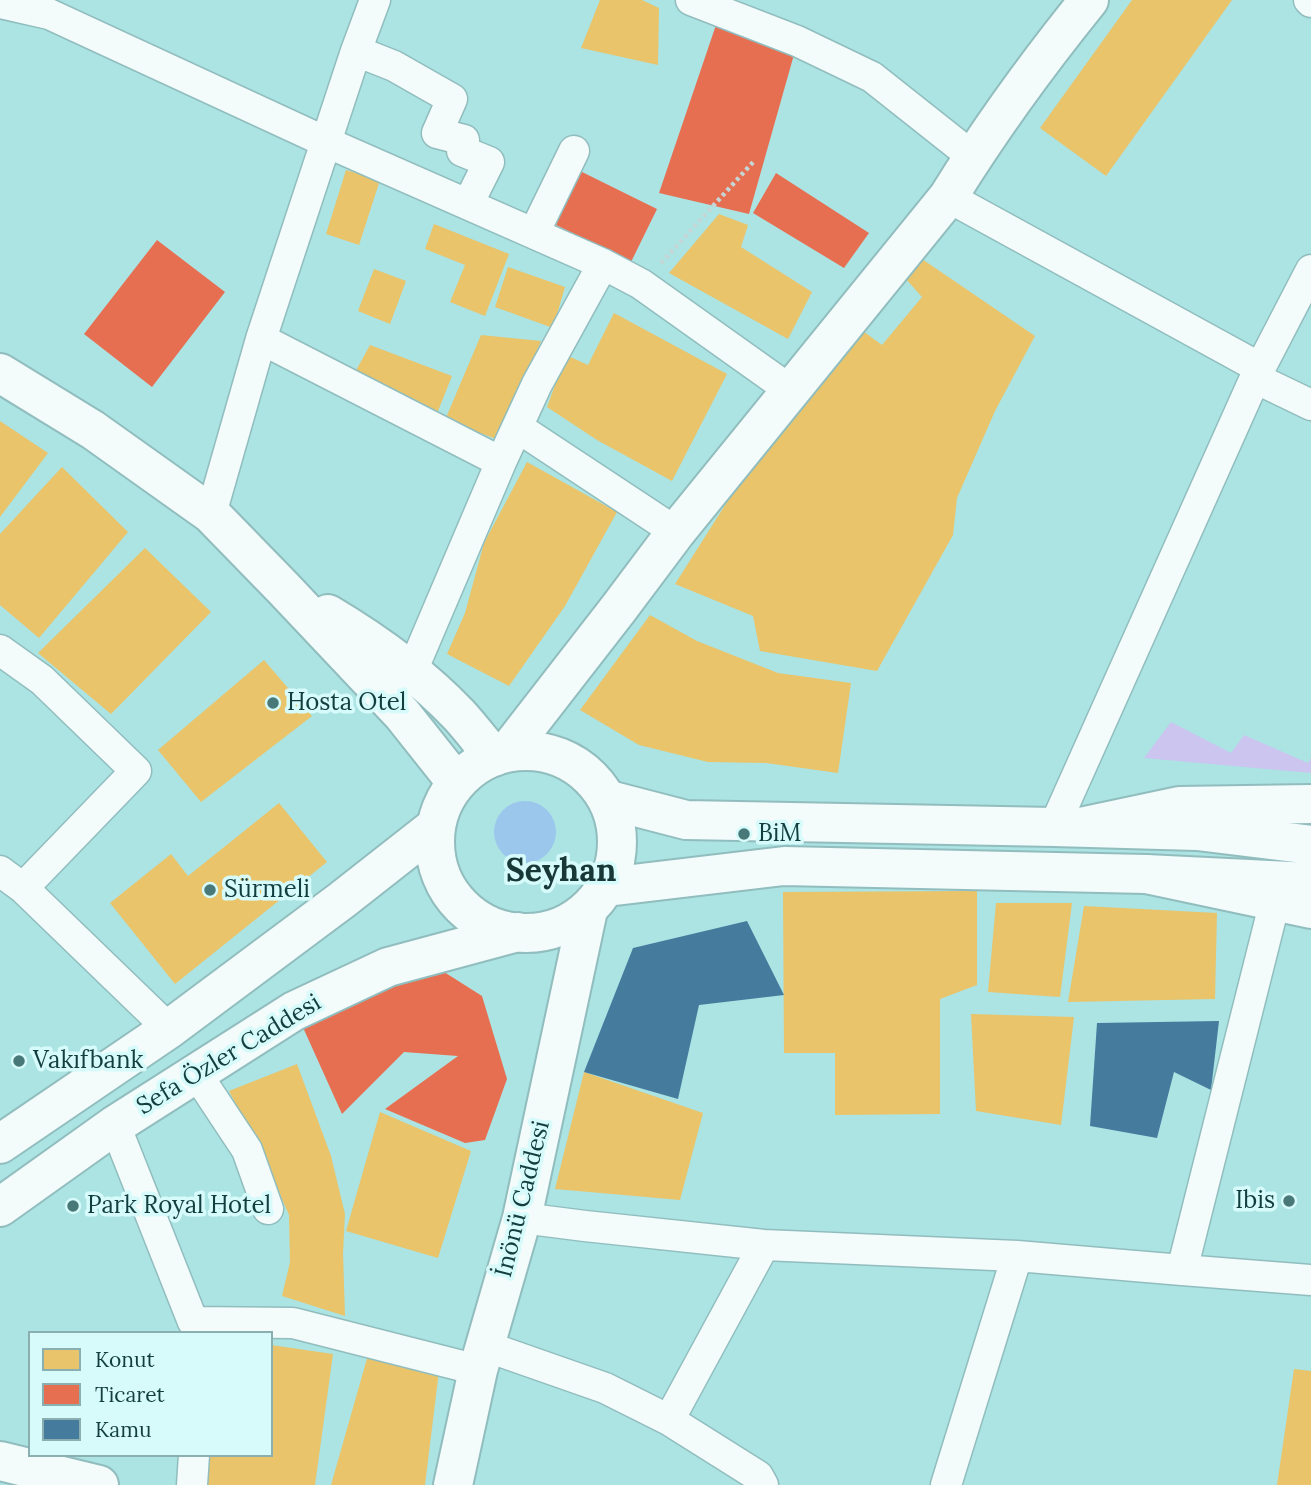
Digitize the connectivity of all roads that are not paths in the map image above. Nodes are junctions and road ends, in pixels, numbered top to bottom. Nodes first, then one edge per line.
1 (375, 0) edge
2 (691, 0) edge
3 (1089, 0) edge
4 (14, 3) edge
5 (356, 51) junction
6 (327, 142) junction
7 (574, 151) dead end
8 (973, 157) junction
9 (948, 197) junction
10 (468, 204) junction
11 (534, 233) junction
12 (603, 264) junction
13 (1311, 270) edge
14 (261, 339) junction
15 (0, 373) edge
16 (1257, 373) junction
17 (790, 390) junction
18 (1311, 405) edge
19 (517, 427) junction
20 (501, 462) junction
21 (211, 514) junction
22 (677, 532) junction
23 (284, 589) junction
24 (0, 650) edge
25 (412, 671) junction
26 (501, 754) junction
27 (456, 782) junction
28 (609, 800) junction
29 (1311, 804) edge
30 (435, 827) junction
31 (1067, 827) junction
32 (1304, 877) edge
33 (11, 880) edge
34 (597, 899) junction
35 (518, 932) junction
36 (169, 1029) junction
37 (196, 1073) junction
38 (116, 1125) junction
39 (0, 1144) edge
40 (0, 1207) edge
41 (268, 1209) dead end
42 (522, 1218) junction
43 (764, 1245) junction
44 (1017, 1256) junction
45 (1182, 1270) junction
46 (1311, 1280) edge
47 (193, 1327) edge
48 (481, 1358) junction
49 (670, 1420) junction
50 (194, 1457) edge
51 (0, 1461) edge
52 (99, 1485) edge
53 (192, 1485) edge
54 (453, 1485) edge
55 (763, 1485) edge
56 (946, 1485) edge

1 - 5 street
2 - 8 street
3 - 8 main road
4 - 6 street
5 - 6 street
5 - 10 street
6 - 10 street
6 - 14 street
7 - 11 street
8 - 9 main road
9 - 16 street
9 - 17 main road
10 - 11 street
11 - 12 street
12 - 17 street
12 - 19 street
13 - 16 street
14 - 20 street
14 - 21 street
15 - 21 main road
16 - 18 street
16 - 31 street
17 - 22 main road
19 - 20 street
19 - 22 street
20 - 25 street
21 - 23 main road
22 - 26 main road
23 - 25 main road
23 - 27 main road
24 - 33 street
25 - 26 main road
26 - 27 main road
26 - 28 main road
27 - 30 main road
28 - 31 main road
28 - 34 main road
29 - 31 main road
30 - 35 main road
30 - 36 main road, Sefa Özler Caddesi
31 - 32 main road
32 - 34 main road
32 - 45 street
33 - 36 street
34 - 35 main road
34 - 42 main road, İnönü Caddesi
35 - 37 main road, Sefa Özler Caddesi
36 - 39 main road, Sefa Özler Caddesi
37 - 38 main road, Sefa Özler Caddesi
37 - 41 street
38 - 40 main road, Sefa Özler Caddesi
38 - 47 street
42 - 43 street
42 - 48 main road, İnönü Caddesi
43 - 44 street
43 - 49 street
44 - 45 street
44 - 56 street
45 - 46 street
47 - 48 street
48 - 49 street
48 - 54 main road, İnönü Caddesi
49 - 55 street
50 - 53 street
51 - 52 main road

